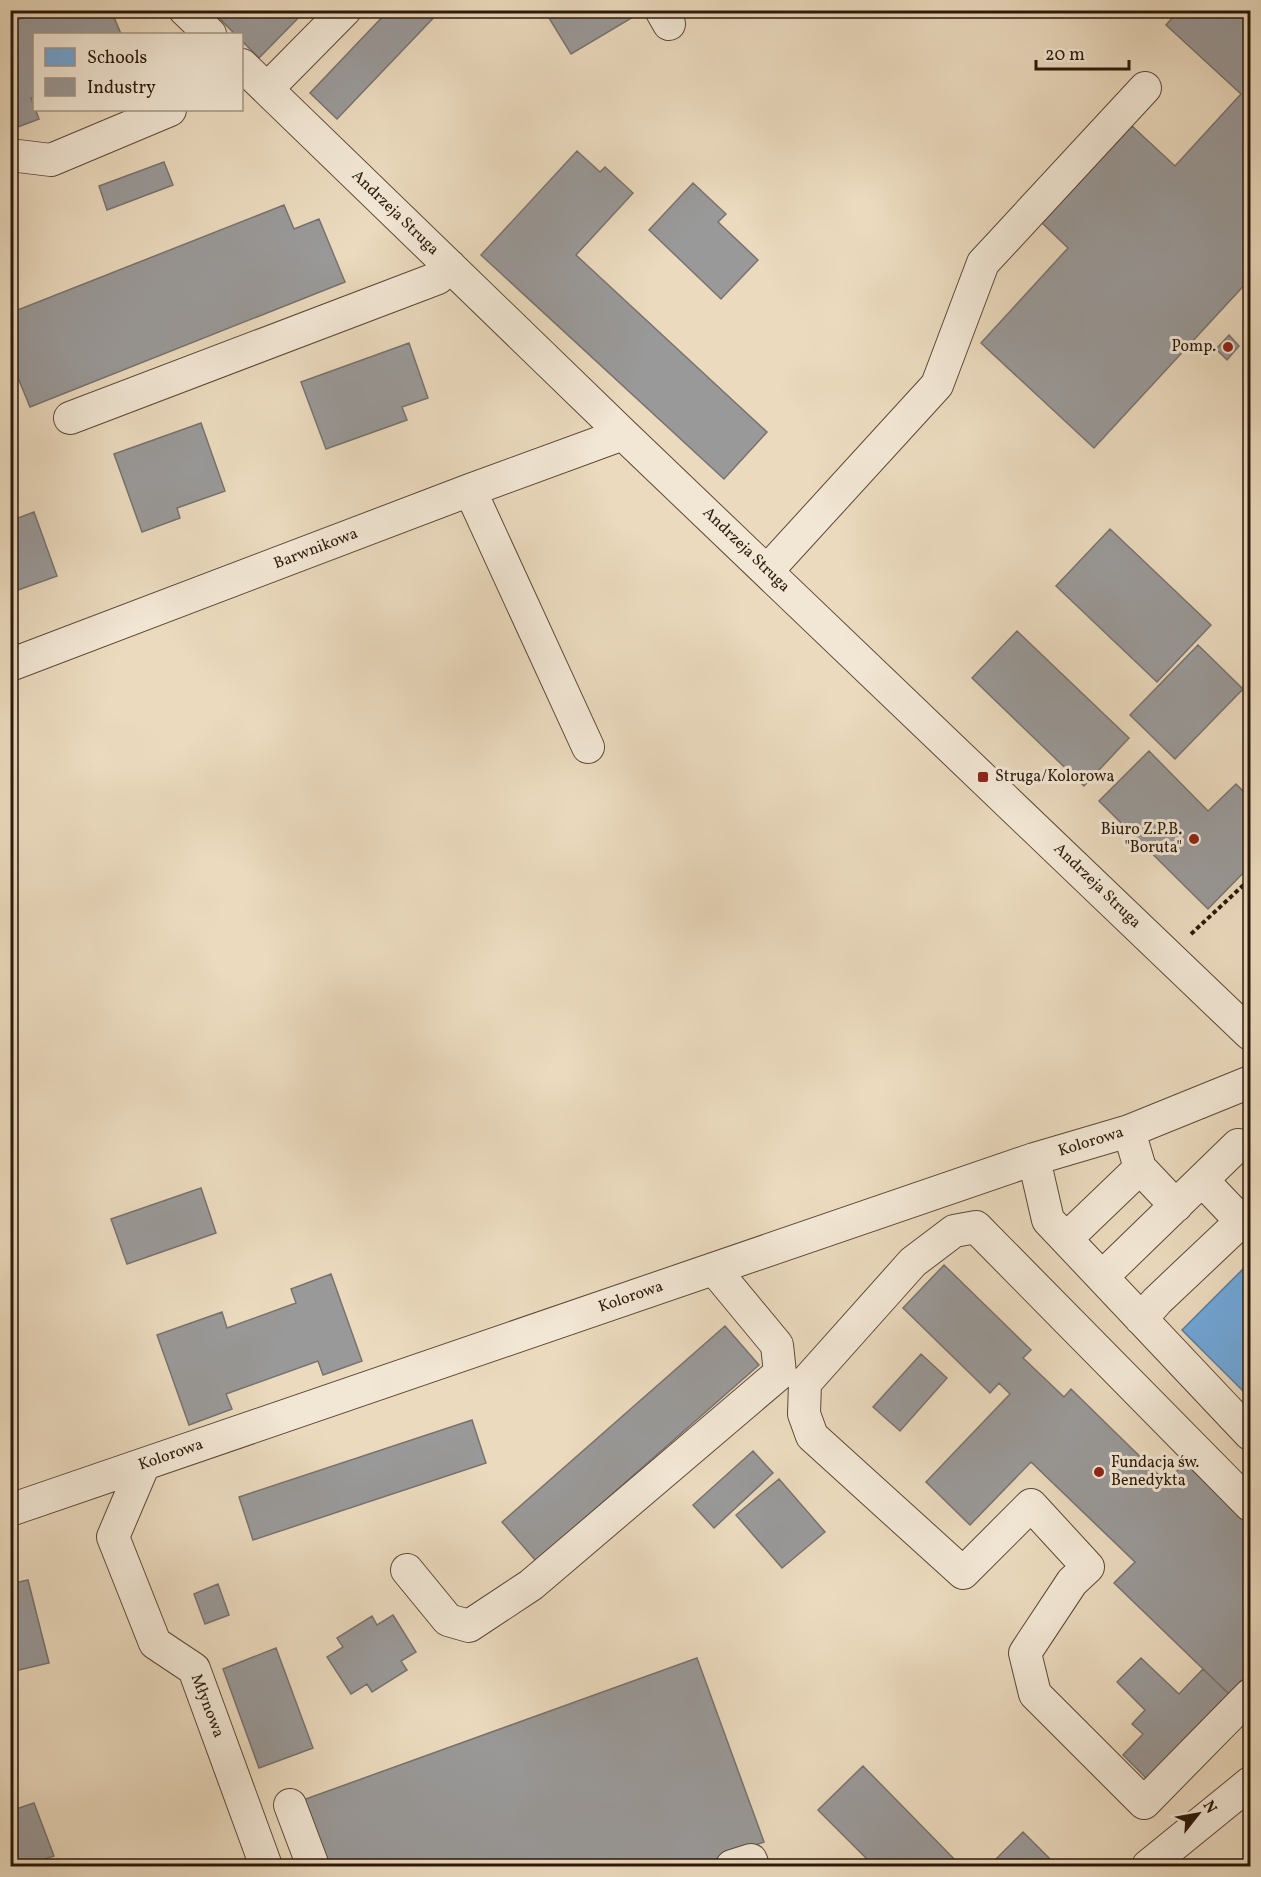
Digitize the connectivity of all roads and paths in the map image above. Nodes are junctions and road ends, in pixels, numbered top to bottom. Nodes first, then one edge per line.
1 (185, 10) edge
2 (345, 10) edge
3 (209, 33) edge
4 (250, 77) edge
5 (1145, 88) dead end
6 (168, 111) edge
7 (10, 156) edge
8 (450, 266) junction
9 (70, 418) dead end
10 (623, 434) junction
11 (470, 490) junction
12 (768, 571) junction
13 (10, 666) edge
14 (588, 747) dead end
15 (1251, 879) edge
16 (1168, 955) junction
17 (1251, 1034) edge
18 (1251, 1082) edge
19 (1129, 1131) junction
20 (1238, 1145) dead end
21 (1034, 1159) junction
22 (1140, 1168) junction
23 (1202, 1180) junction
24 (1176, 1206) junction
25 (1246, 1217) edge
26 (1066, 1239) junction
27 (714, 1269) junction
28 (1102, 1277) junction
29 (1141, 1319) junction
30 (1250, 1433) edge
31 (144, 1464) junction
32 (1251, 1504) edge
33 (10, 1510) edge
34 (407, 1570) dead end
35 (1251, 1695) edge
36 (1251, 1783) edge
37 (1144, 1803) junction
38 (290, 1805) dead end
39 (1180, 1840) junction
40 (266, 1866) edge
41 (313, 1866) edge
42 (732, 1866) edge
43 (753, 1866) edge
44 (1148, 1866) edge

1 - 3 street
2 - 4 street
4 - 8 street, Andrzeja Struga
5 - 12 street
6 - 7 street
8 - 9 street
8 - 10 street, Andrzeja Struga
10 - 11 street, Barwnikowa
10 - 12 street, Andrzeja Struga
11 - 13 street, Barwnikowa
11 - 14 street
12 - 16 street, Andrzeja Struga
15 - 16 path
16 - 17 street, Andrzeja Struga
18 - 19 street, Kolorowa
19 - 21 street, Kolorowa
19 - 22 street
20 - 23 street
21 - 26 street
21 - 27 street, Kolorowa
22 - 24 street
22 - 26 street
23 - 24 street
23 - 25 street
24 - 28 street
25 - 29 street
26 - 28 street
27 - 31 street, Kolorowa
27 - 34 street
28 - 29 street
29 - 30 street
31 - 33 street, Kolorowa
31 - 40 street, Młynowa
32 - 37 street
35 - 37 street
36 - 39 street
37 - 39 street
38 - 41 street
39 - 44 street
42 - 43 street

